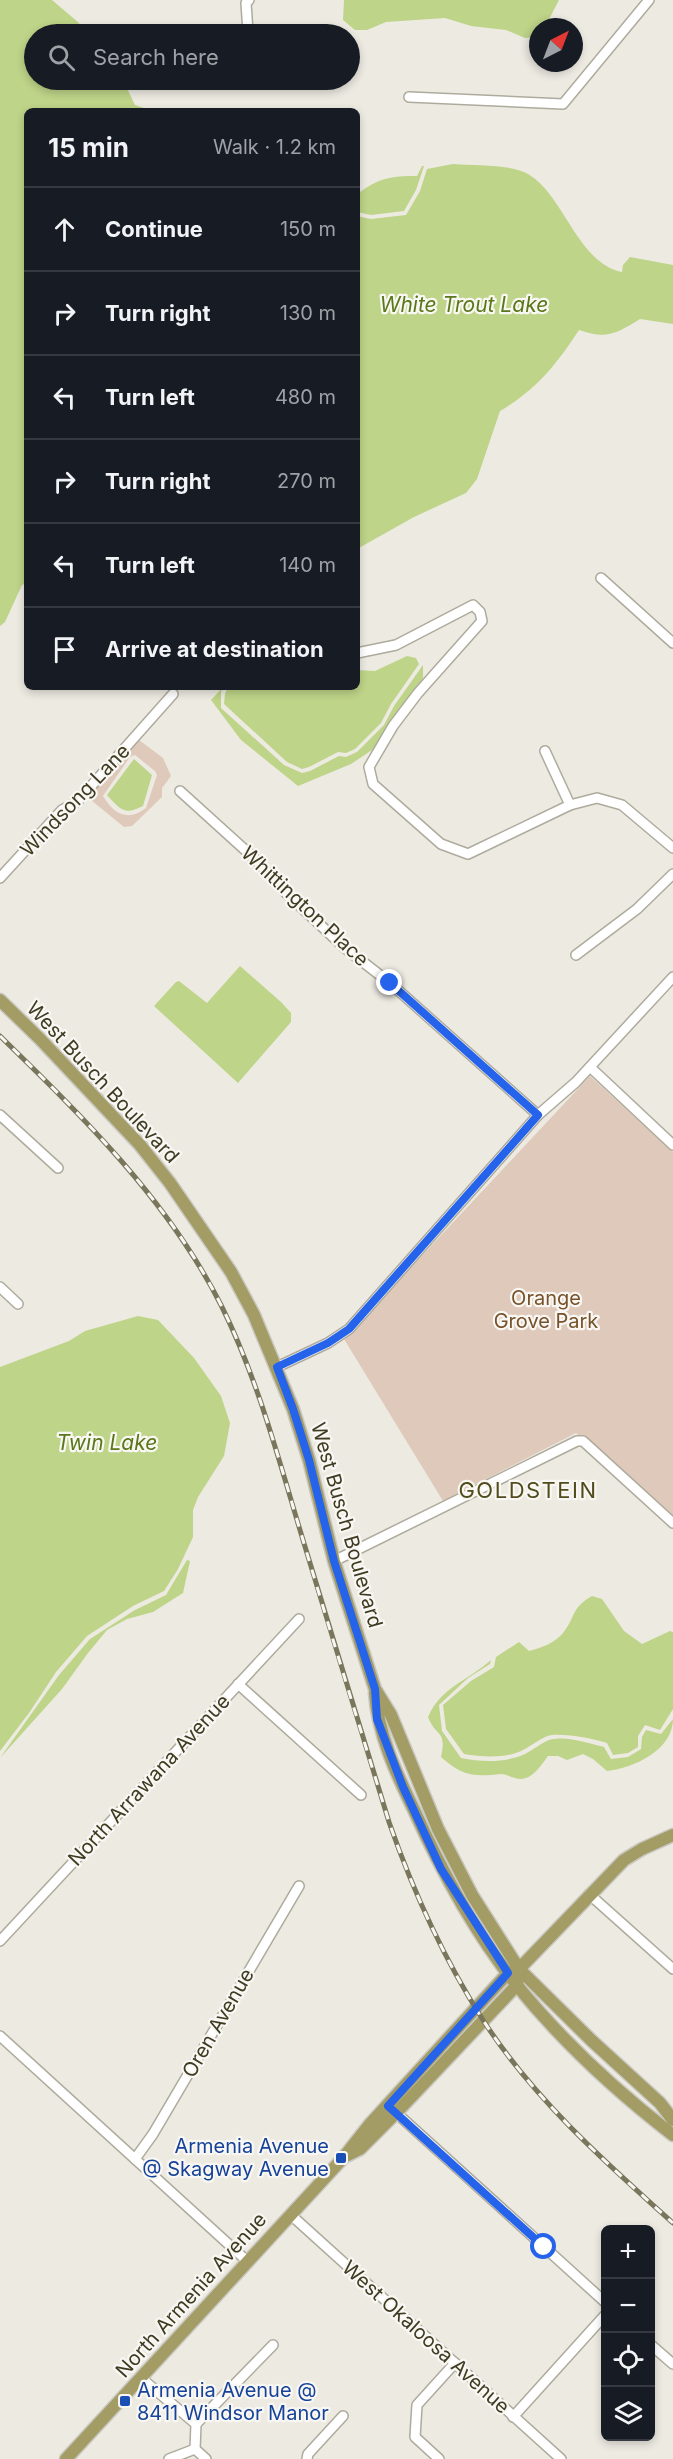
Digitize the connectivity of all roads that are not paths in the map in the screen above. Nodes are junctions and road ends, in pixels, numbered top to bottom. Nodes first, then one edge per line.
1 (249, 0) edge
2 (649, 0) edge
3 (247, 24) edge
4 (409, 97) dead end
5 (601, 578) dead end
6 (673, 643) edge
7 (360, 652) edge
8 (173, 694) dead end
9 (545, 751) dead end
10 (180, 791) dead end
11 (570, 805) junction
12 (673, 848) edge
13 (673, 874) edge
14 (0, 878) edge
15 (576, 956) dead end
16 (673, 977) edge
17 (0, 1000) edge
18 (590, 1067) junction
19 (0, 1115) edge
20 (538, 1115) junction
21 (673, 1145) edge
22 (58, 1168) dead end
23 (0, 1287) edge
24 (18, 1304) dead end
25 (277, 1367) junction
26 (673, 1523) edge
27 (334, 1561) junction
28 (299, 1619) dead end
29 (238, 1684) junction
30 (361, 1795) dead end
31 (673, 1835) edge
32 (299, 1886) dead end
33 (589, 1894) junction
34 (0, 1941) edge
35 (673, 1969) edge
36 (513, 1971) junction
37 (517, 1985) junction
38 (0, 2036) edge
39 (392, 2109) junction
40 (673, 2120) edge
41 (673, 2135) edge
42 (135, 2159) junction
43 (291, 2215) junction
44 (247, 2261) junction
45 (601, 2297) edge
46 (601, 2319) edge
47 (273, 2344) dead end
48 (655, 2348) edge
49 (455, 2363) junction
50 (673, 2364) edge
51 (141, 2378) junction
52 (343, 2416) dead end
53 (513, 2416) junction
54 (196, 2424) junction
55 (195, 2449) junction
56 (66, 2459) edge
57 (169, 2459) edge
58 (206, 2459) edge
59 (307, 2459) edge
60 (439, 2459) edge
61 (561, 2459) edge

1 - 3 street
2 - 4 street
5 - 6 street
7 - 11 street
8 - 14 street, Windsong Lane
9 - 11 street
10 - 20 street, Whittington Place
11 - 12 street
13 - 15 street
16 - 18 street
17 - 25 main road, West Busch Boulevard
18 - 20 street
18 - 21 street
19 - 22 street
20 - 25 street
23 - 24 street
25 - 27 main road, West Busch Boulevard
26 - 27 street
27 - 36 main road, West Busch Boulevard
28 - 29 street, North Arrawana Avenue
29 - 30 street
29 - 34 street, North Arrawana Avenue
31 - 33 main road, North Armenia Avenue
32 - 42 street, Oren Avenue
33 - 35 street
33 - 36 main road, North Armenia Avenue
36 - 37 main road
36 - 39 main road, North Armenia Avenue
36 - 40 main road, West Busch Boulevard
37 - 39 main road, North Armenia Avenue
37 - 41 main road
38 - 42 street
39 - 43 main road, North Armenia Avenue
39 - 45 street
42 - 44 street
43 - 44 main road, North Armenia Avenue
43 - 49 street, West Okaloosa Avenue
44 - 51 main road, North Armenia Avenue
46 - 53 street
47 - 54 street
48 - 50 street
49 - 53 street, West Okaloosa Avenue
49 - 60 street
51 - 54 street
51 - 56 main road, North Armenia Avenue
52 - 59 street
53 - 61 street, West Okaloosa Avenue
54 - 55 street
55 - 57 street
55 - 58 street

